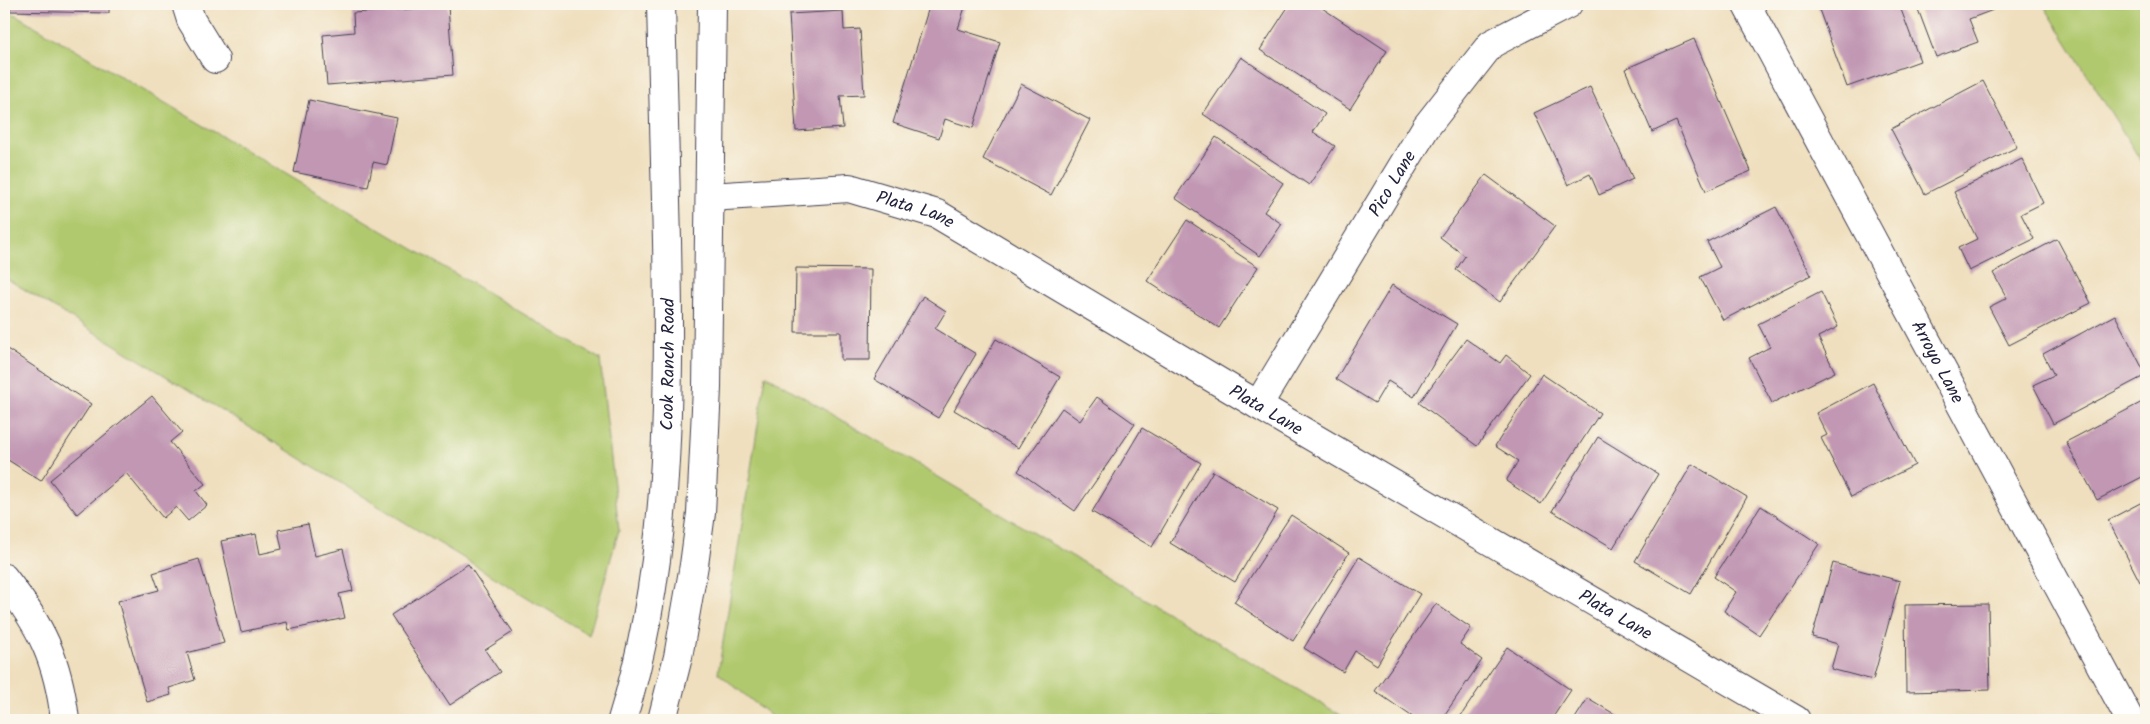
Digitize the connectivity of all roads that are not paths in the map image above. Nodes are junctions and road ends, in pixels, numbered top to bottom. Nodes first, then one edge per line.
1 (186, 4) edge
2 (661, 4) edge
3 (712, 4) edge
4 (1568, 4) edge
5 (1746, 4) edge
6 (215, 59) dead end
7 (710, 197) junction
8 (1258, 405) junction
9 (4, 578) edge
10 (2125, 719) edge
11 (65, 720) edge
12 (622, 720) edge
13 (662, 720) edge
14 (1796, 720) edge

1 - 6 street
2 - 12 street, Cook Ranch Road
3 - 7 street
4 - 8 street, Pico Lane
5 - 10 street, Arroyo Lane
7 - 8 street, Plata Lane
7 - 13 street
8 - 14 street, Plata Lane
9 - 11 street

